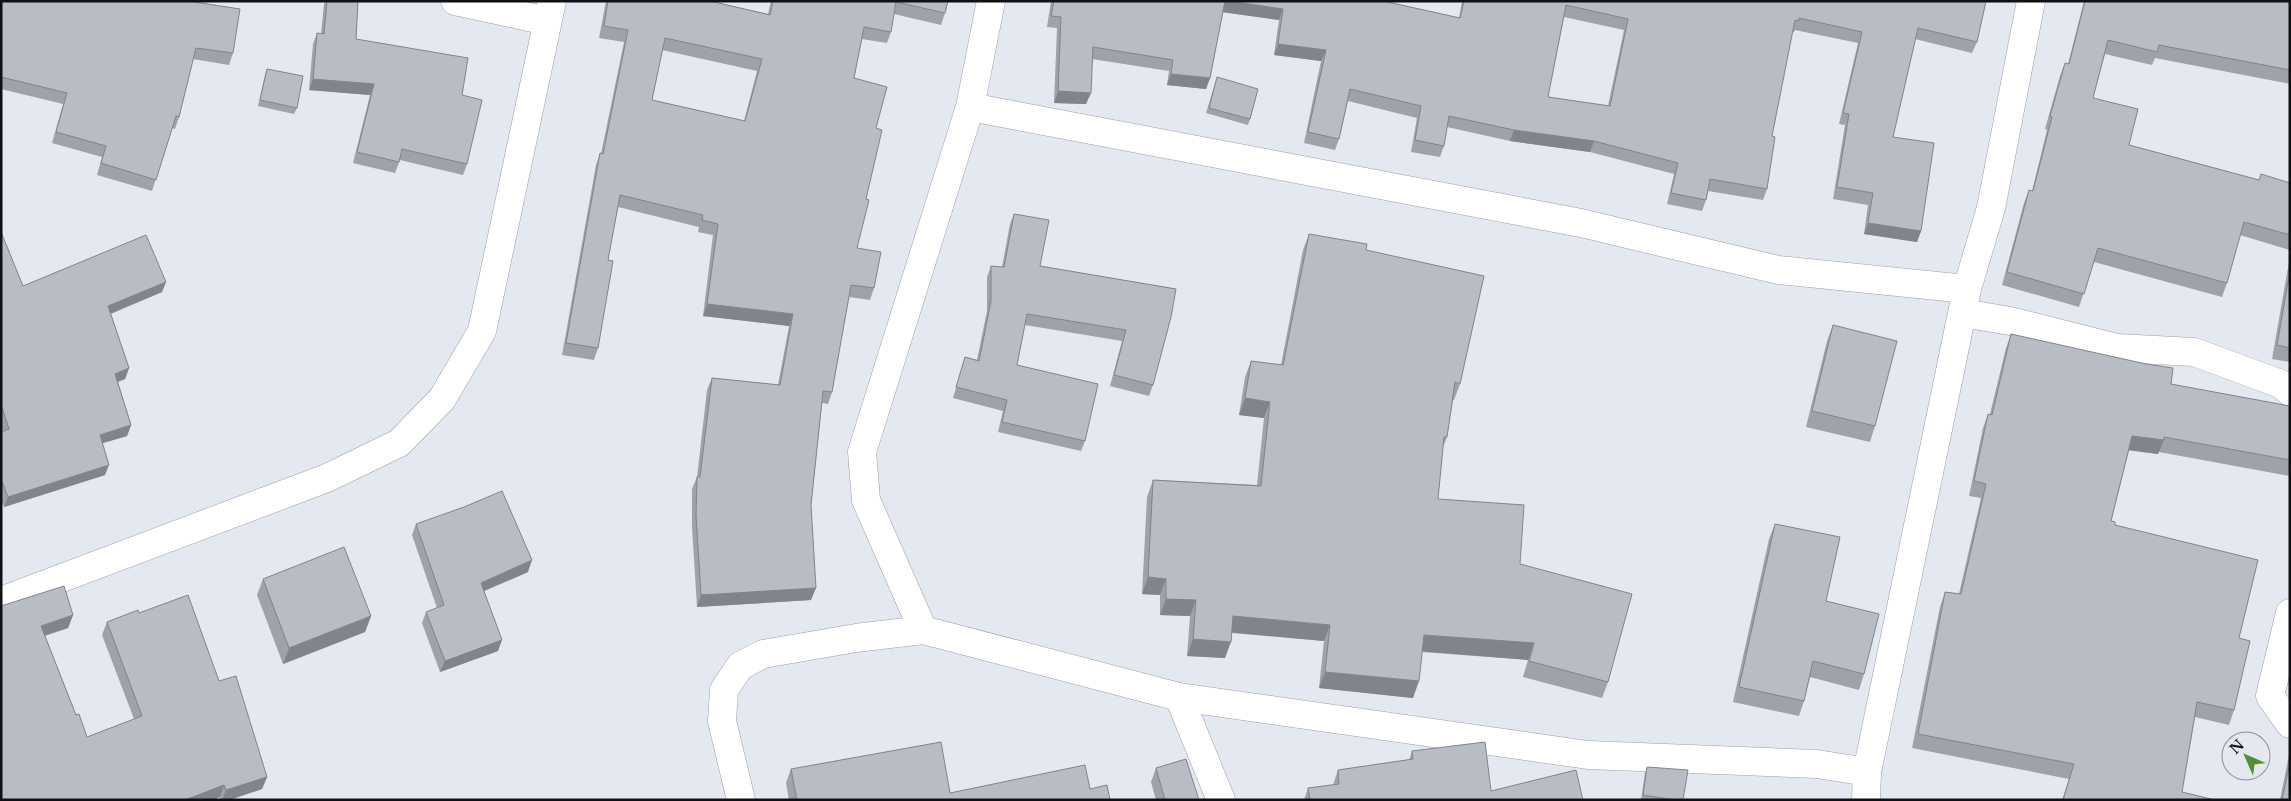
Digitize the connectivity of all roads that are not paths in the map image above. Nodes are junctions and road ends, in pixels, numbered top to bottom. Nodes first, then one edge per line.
1 (455, 1) edge
2 (991, 1) edge
3 (2031, 1) edge
4 (549, 11) edge
5 (970, 107) junction
6 (1965, 301) junction
7 (2290, 392) edge
8 (1, 601) edge
9 (2290, 613) edge
10 (923, 630) junction
11 (1179, 697) junction
12 (2290, 724) edge
13 (1867, 772) junction
14 (741, 800) edge
15 (1221, 800) edge
16 (1866, 800) edge

1 - 4 street
2 - 5 street
3 - 6 street
4 - 8 street
5 - 6 street
5 - 10 street
6 - 7 street
6 - 13 street
9 - 12 street
10 - 11 street
10 - 14 street
11 - 13 street
11 - 15 street
13 - 16 street

